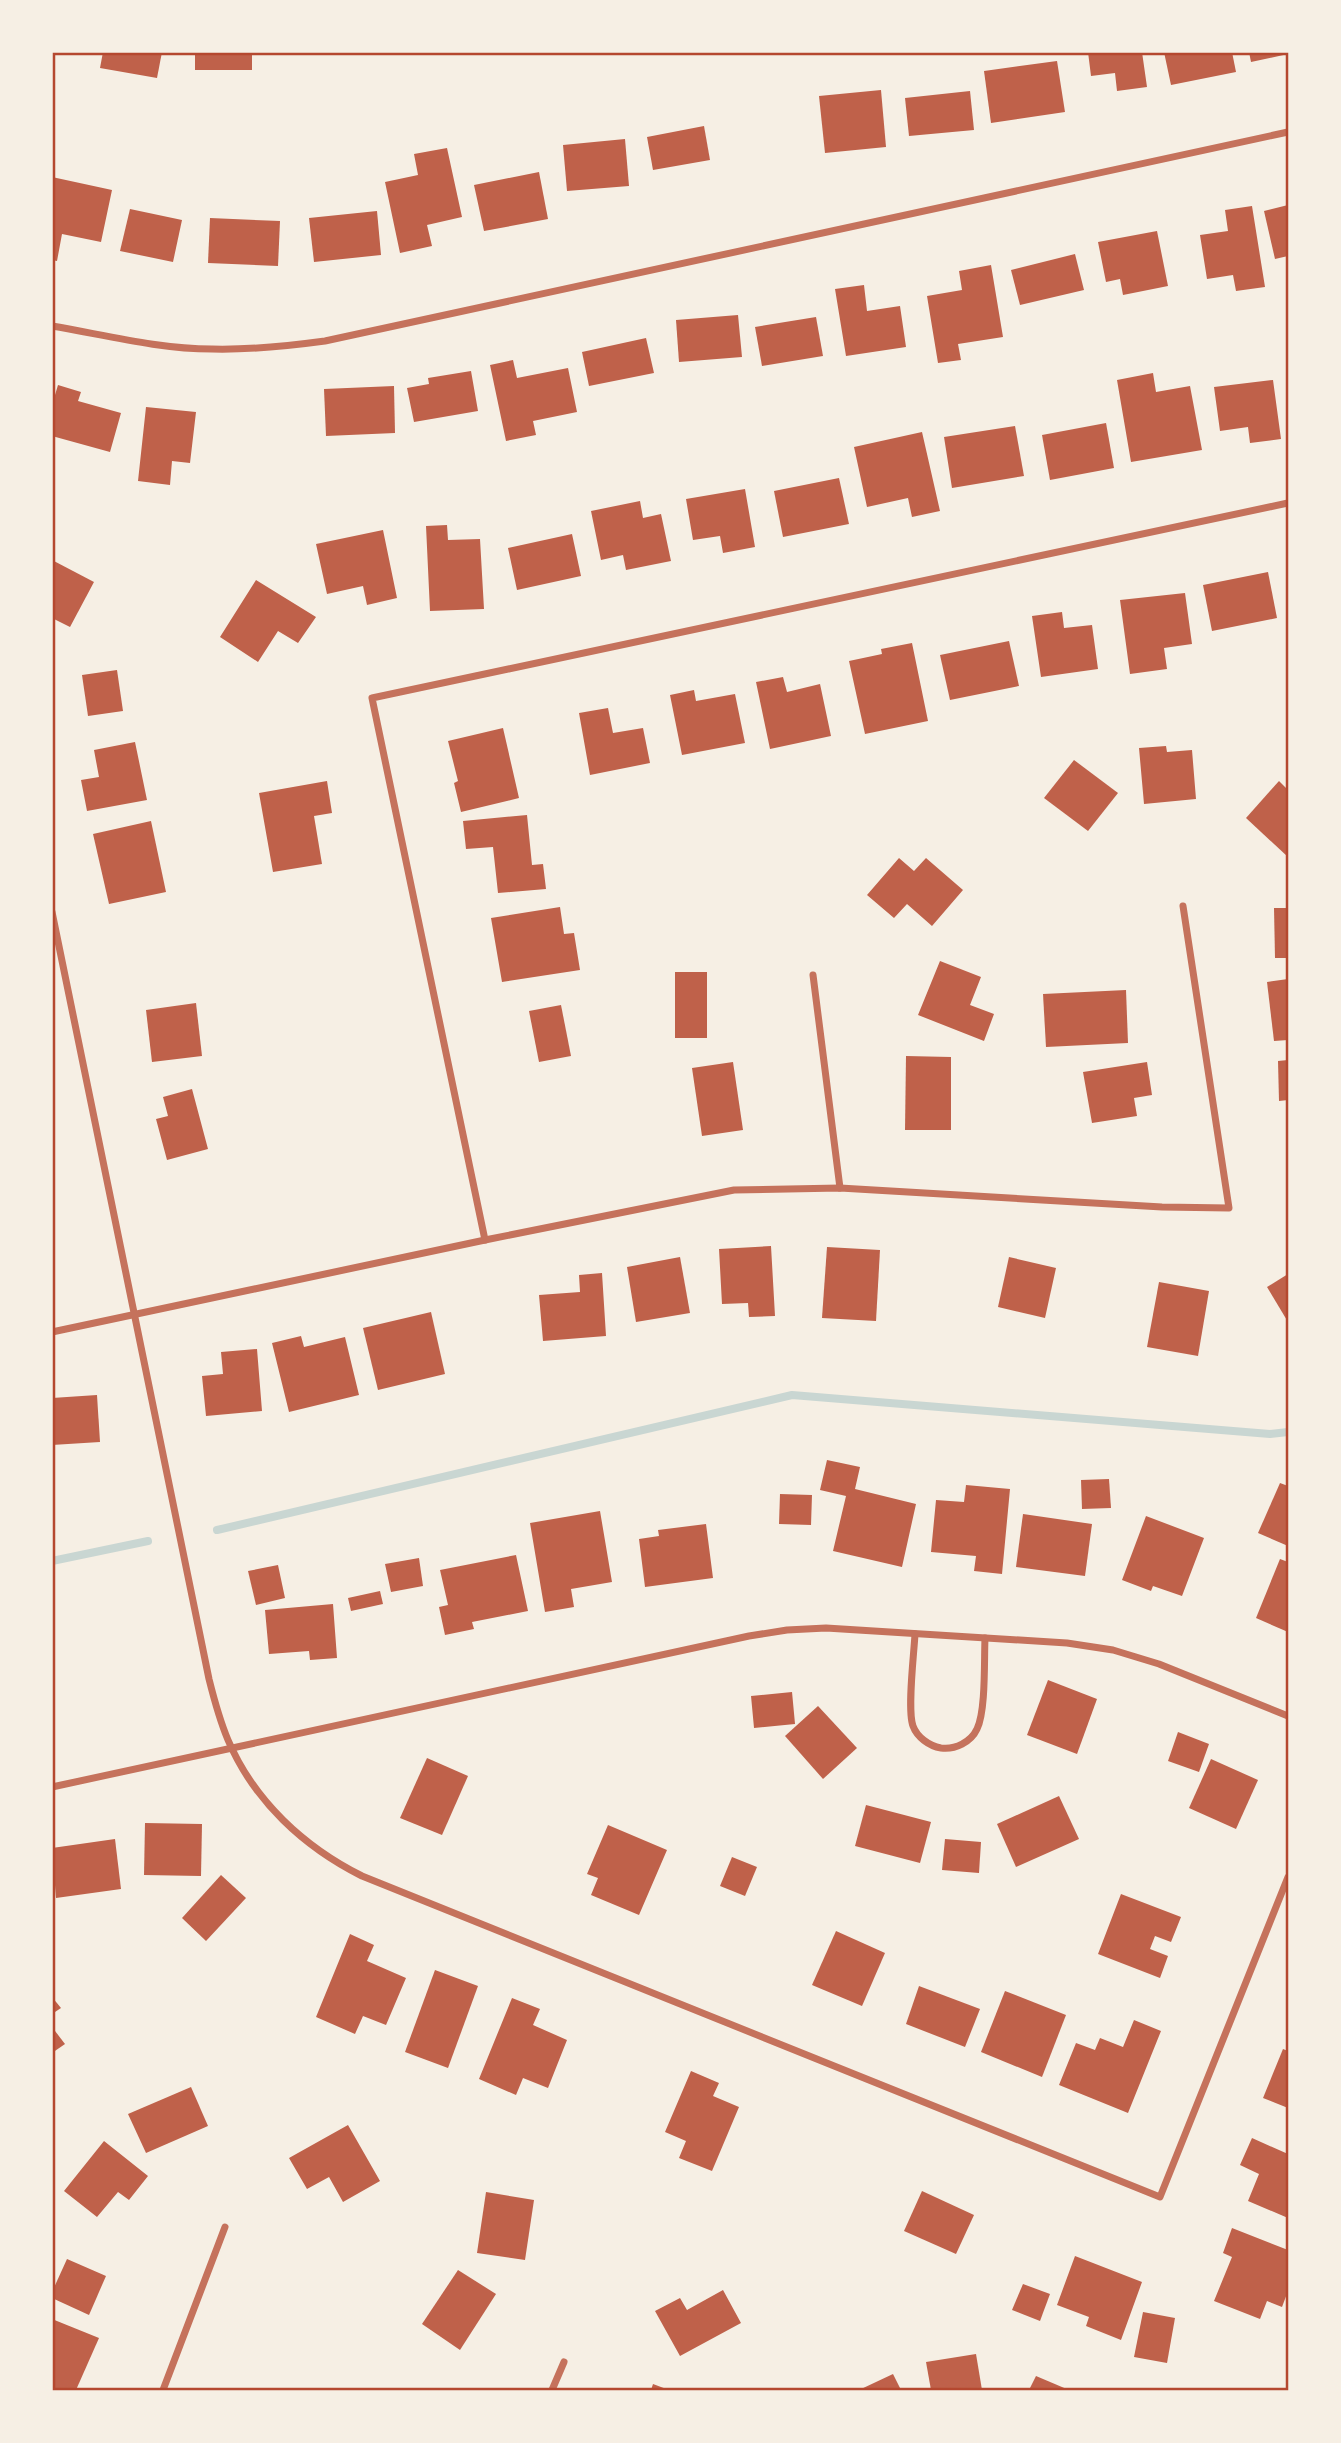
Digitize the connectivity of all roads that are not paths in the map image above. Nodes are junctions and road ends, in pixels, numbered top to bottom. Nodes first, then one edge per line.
1 (1289, 132) edge
2 (52, 326) edge
3 (1289, 503) edge
4 (1183, 906) dead end
5 (52, 912) edge
6 (813, 975) dead end
7 (840, 1188) junction
8 (485, 1240) junction
9 (136, 1314) junction
10 (52, 1332) edge
11 (915, 1634) junction
12 (985, 1638) junction
13 (1289, 1716) edge
14 (233, 1748) junction
15 (52, 1787) edge
16 (1289, 1877) edge
17 (225, 2227) dead end
18 (564, 2362) dead end
19 (163, 2390) edge
20 (552, 2390) edge

1 - 2 street
3 - 8 street
4 - 7 street
5 - 9 street
6 - 7 street
7 - 8 street
8 - 9 street
9 - 10 street
9 - 14 street
11 - 12 street
11 - 12 street
11 - 14 street
12 - 13 street
14 - 15 street
14 - 16 street
17 - 19 street
18 - 20 street

